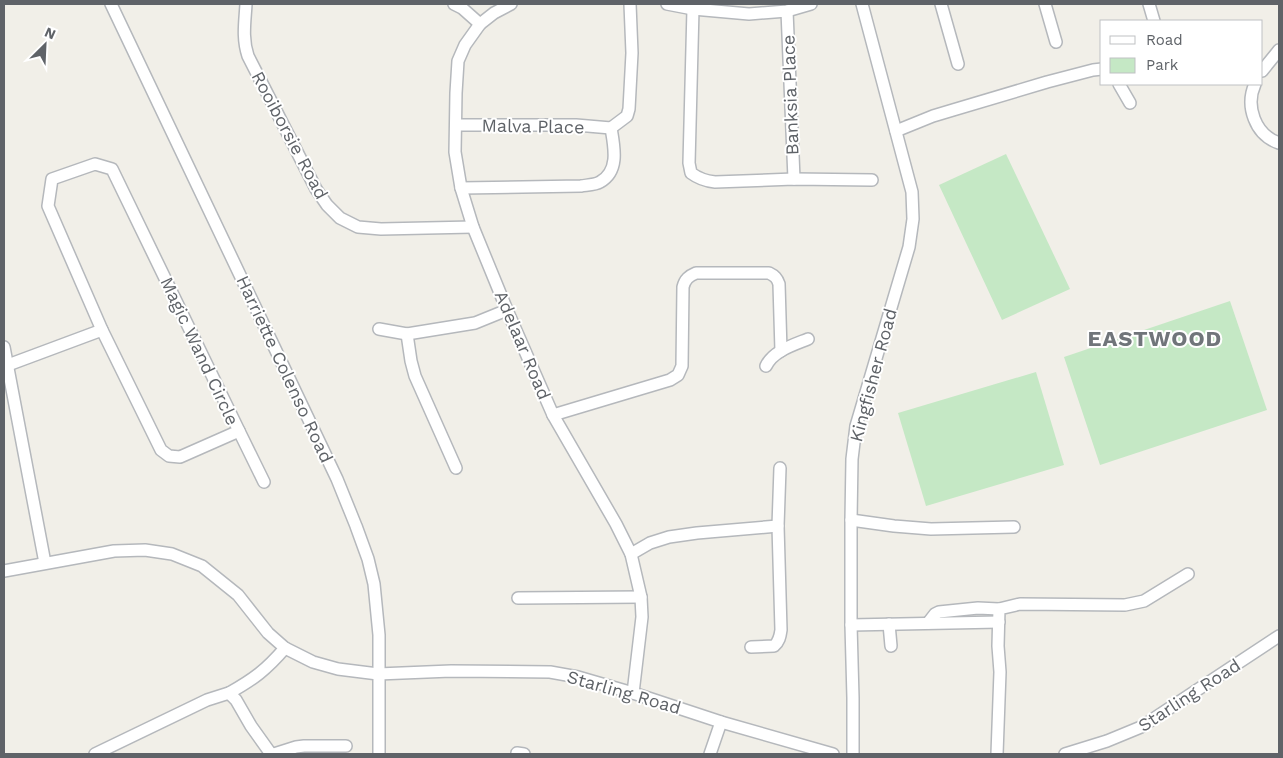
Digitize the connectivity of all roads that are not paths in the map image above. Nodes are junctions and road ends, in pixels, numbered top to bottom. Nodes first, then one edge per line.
1 (111, 4) edge
2 (246, 4) edge
3 (454, 4) edge
4 (511, 4) edge
5 (630, 4) edge
6 (667, 4) edge
7 (811, 4) edge
8 (862, 4) edge
9 (941, 4) edge
10 (1044, 4) edge
11 (1149, 4) edge
12 (692, 9) junction
13 (748, 9) edge
14 (787, 11) junction
15 (1154, 20) edge
16 (480, 24) junction
17 (1056, 42) dead end
18 (1279, 50) edge
19 (958, 64) dead end
20 (1100, 69) edge
21 (1263, 69) edge
22 (1120, 85) edge
23 (1255, 85) edge
24 (1130, 103) dead end
25 (456, 125) junction
26 (611, 128) junction
27 (896, 131) junction
28 (1279, 143) edge
29 (794, 179) junction
30 (872, 180) dead end
31 (461, 188) junction
32 (474, 226) junction
33 (507, 310) junction
34 (378, 329) dead end
35 (102, 330) junction
36 (407, 334) junction
37 (808, 339) dead end
38 (4, 347) edge
39 (781, 351) junction
40 (8, 365) junction
41 (766, 366) dead end
42 (553, 415) junction
43 (239, 431) junction
44 (456, 468) dead end
45 (780, 468) dead end
46 (264, 482) dead end
47 (851, 520) junction
48 (778, 526) junction
49 (1014, 527) dead end
50 (631, 554) junction
51 (45, 563) junction
52 (4, 571) edge
53 (1188, 574) dead end
54 (642, 597) junction
55 (518, 598) dead end
56 (999, 609) junction
57 (999, 622) junction
58 (928, 623) junction
59 (890, 624) junction
60 (852, 626) junction
61 (1279, 636) edge
62 (891, 646) dead end
63 (751, 647) dead end
64 (285, 648) junction
65 (378, 674) junction
66 (228, 693) junction
67 (633, 693) junction
68 (721, 722) junction
69 (346, 746) dead end
70 (95, 754) edge
71 (272, 754) edge
72 (379, 754) edge
73 (710, 754) edge
74 (833, 754) edge
75 (853, 754) edge
76 (997, 754) edge
77 (1065, 754) edge

1 - 65 street, Harriette Colenso Road
2 - 32 street, Rooiborsie Road
3 - 16 street
4 - 16 street, Adelaar Road
5 - 26 street
6 - 12 street
7 - 14 street
8 - 27 street, Kingfisher Road
9 - 19 street
10 - 17 street
11 - 15 street
12 - 13 street
12 - 29 street
13 - 14 street
14 - 29 street, Banksia Place
16 - 25 street, Adelaar Road
18 - 21 street
20 - 27 street
22 - 24 street
23 - 28 street
25 - 26 street, Malva Place
25 - 31 street, Adelaar Road
26 - 31 street
27 - 47 street, Kingfisher Road
29 - 30 street
31 - 32 street, Adelaar Road
32 - 33 street, Adelaar Road
33 - 36 street
33 - 42 street, Adelaar Road
34 - 36 street
35 - 40 street
35 - 43 street, Magic Wand Circle
35 - 43 street, Magic Wand Circle
36 - 44 street
37 - 39 street
38 - 40 street
39 - 41 street
39 - 42 street
40 - 51 street
42 - 50 street, Adelaar Road
43 - 46 street
45 - 48 street
47 - 49 street
47 - 60 street, Kingfisher Road
48 - 50 street
48 - 63 street
50 - 54 street, Adelaar Road
51 - 52 street, Starling Road
51 - 64 street, Starling Road
53 - 56 street
54 - 55 street
54 - 67 street, Adelaar Road
56 - 57 street
56 - 58 street
57 - 58 street
57 - 76 street
58 - 59 street
59 - 60 street
59 - 62 street
60 - 75 street, Kingfisher Road
61 - 77 street, Starling Road
64 - 65 street, Starling Road
64 - 66 street
65 - 67 street, Starling Road
65 - 72 street, Harriette Colenso Road
66 - 70 street
66 - 71 street
67 - 68 street, Starling Road
68 - 73 street
68 - 74 street, Starling Road
69 - 71 street

